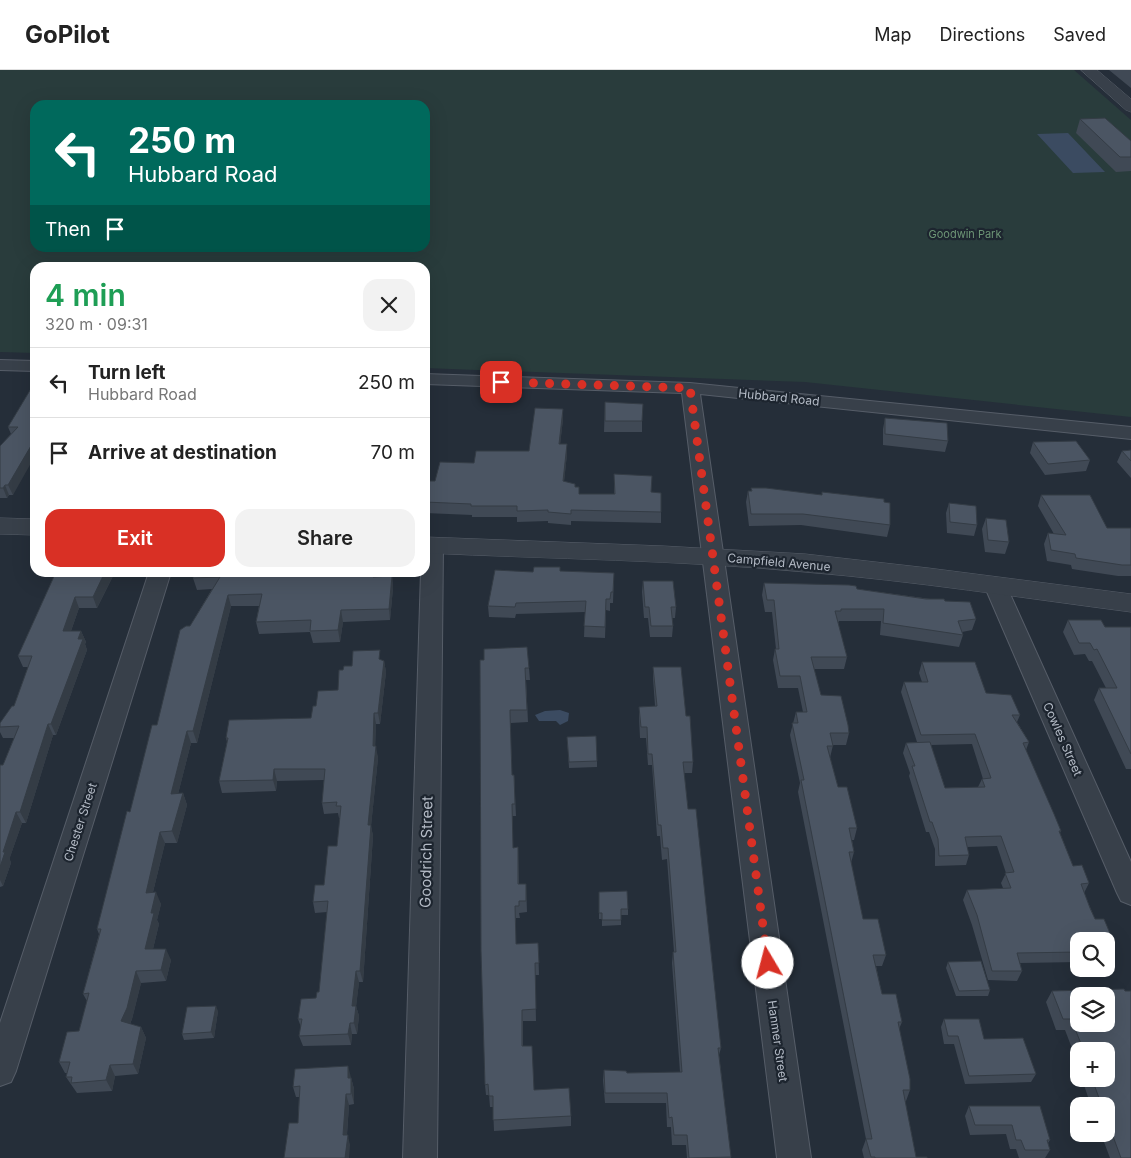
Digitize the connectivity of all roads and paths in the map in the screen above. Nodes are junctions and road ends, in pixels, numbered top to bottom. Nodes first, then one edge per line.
1 (1088, 70) edge
2 (1131, 107) edge
3 (5, 365) edge
4 (30, 366) edge
5 (430, 379) edge
6 (0, 380) edge
7 (690, 388) junction
8 (1131, 433) edge
9 (0, 526) edge
10 (30, 527) edge
11 (430, 545) edge
12 (712, 556) junction
13 (158, 577) edge
14 (429, 577) edge
15 (995, 585) junction
16 (1131, 603) edge
17 (1131, 893) edge
18 (0, 1072) edge
19 (420, 1158) edge
20 (794, 1158) edge

1 - 2 street
3 - 4 street
3 - 6 street
5 - 7 street, Hubbard Road
7 - 8 street, Hubbard Road
7 - 12 street, Hanmer Street
9 - 10 street
11 - 12 street, Campfield Avenue
12 - 15 street, Campfield Avenue
12 - 20 street, Hanmer Street
13 - 18 street, Chester Street
14 - 19 street, Goodrich Street
15 - 16 street, Campfield Avenue
15 - 17 street, Cowles Street

